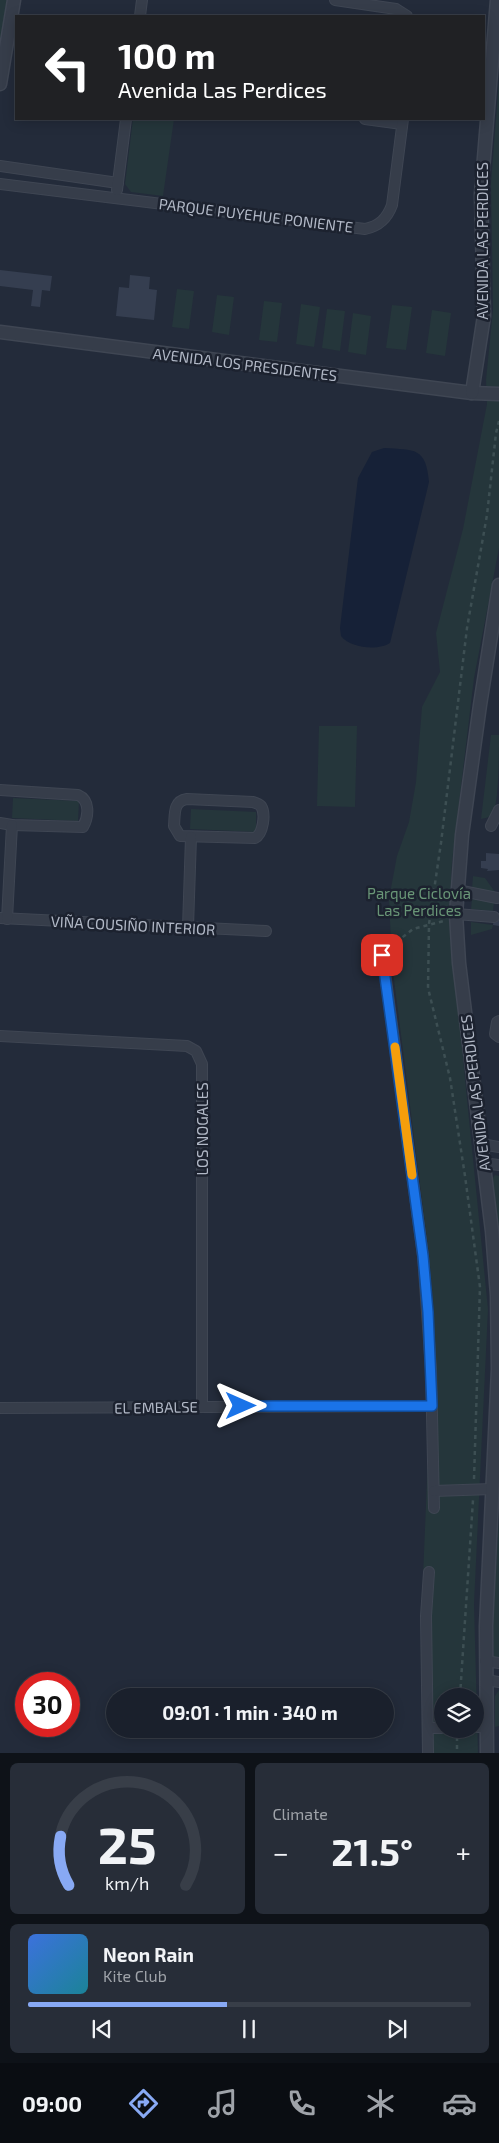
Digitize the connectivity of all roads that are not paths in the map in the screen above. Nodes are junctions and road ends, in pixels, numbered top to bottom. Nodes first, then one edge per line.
1 (14, 0) edge
2 (142, 0) edge
3 (335, 0) edge
4 (497, 0) edge
5 (140, 15) edge
6 (405, 15) edge
7 (0, 84) edge
8 (126, 120) edge
9 (384, 120) edge
10 (403, 121) edge
11 (0, 166) edge
12 (118, 183) junction
13 (0, 184) edge
14 (116, 198) junction
15 (0, 332) edge
16 (472, 393) junction
17 (496, 396) edge
18 (499, 585) edge
19 (0, 790) edge
20 (499, 810) edge
21 (0, 823) edge
22 (12, 825) junction
23 (491, 826) dead end
24 (191, 837) junction
25 (457, 890) junction
26 (497, 898) dead end
27 (456, 914) junction
28 (494, 917) dead end
29 (3, 918) edge
30 (188, 927) junction
31 (266, 931) dead end
32 (379, 942) dead end
33 (499, 1021) edge
34 (0, 1036) edge
35 (499, 1037) edge
36 (482, 1144) junction
37 (499, 1146) edge
38 (483, 1163) junction
39 (499, 1166) edge
40 (202, 1406) junction
41 (432, 1406) junction
42 (0, 1408) edge
43 (498, 1410) edge
44 (497, 1426) edge
45 (492, 1489) junction
46 (434, 1492) junction
47 (434, 1508) dead end
48 (429, 1572) dead end
49 (485, 1661) junction
50 (499, 1663) edge
51 (486, 1680) junction
52 (499, 1682) edge
53 (484, 1699) edge
54 (428, 1728) junction
55 (434, 1728) edge
56 (484, 1738) edge
57 (428, 1753) edge
58 (487, 1753) edge

1 - 7 street
2 - 5 street
3 - 6 street
4 - 16 street, AVENIDA LAS PERDICES
8 - 12 street
9 - 10 street, PARQUE PUYEHUE PONIENTE
10 - 14 street, PARQUE PUYEHUE PONIENTE
11 - 12 street
12 - 14 street
13 - 14 street, PARQUE PUYEHUE PONIENTE
15 - 16 street, AVENIDA LOS PRESIDENTES
16 - 17 street, AVENIDA LOS PRESIDENTES
18 - 25 street, AVENIDA LAS PERDICES
19 - 22 street
20 - 23 street
21 - 22 street
22 - 29 street
24 - 24 street
24 - 30 street
25 - 26 street
25 - 27 street, AVENIDA LAS PERDICES
27 - 28 street
27 - 36 street, AVENIDA LAS PERDICES
29 - 30 street, VIÑA COUSIÑO INTERIOR
30 - 31 street, VIÑA COUSIÑO INTERIOR
32 - 41 street
33 - 35 street
34 - 40 street, LOS NOGALES
36 - 37 street
36 - 38 street, AVENIDA LAS PERDICES
38 - 39 street
38 - 43 street, AVENIDA LAS PERDICES
40 - 41 street, EL EMBALSE
40 - 42 street, EL EMBALSE
41 - 46 street
43 - 44 street, AVENIDA LAS PERDICES
44 - 45 street, AVENIDA LAS PERDICES
45 - 46 street
45 - 49 street, AVENIDA LAS PERDICES
46 - 47 street
48 - 54 street
49 - 50 street
49 - 51 street, AVENIDA LAS PERDICES
51 - 52 street
51 - 53 street, AVENIDA LAS PERDICES
54 - 55 street
54 - 57 street
56 - 58 street, AVENIDA LAS PERDICES

